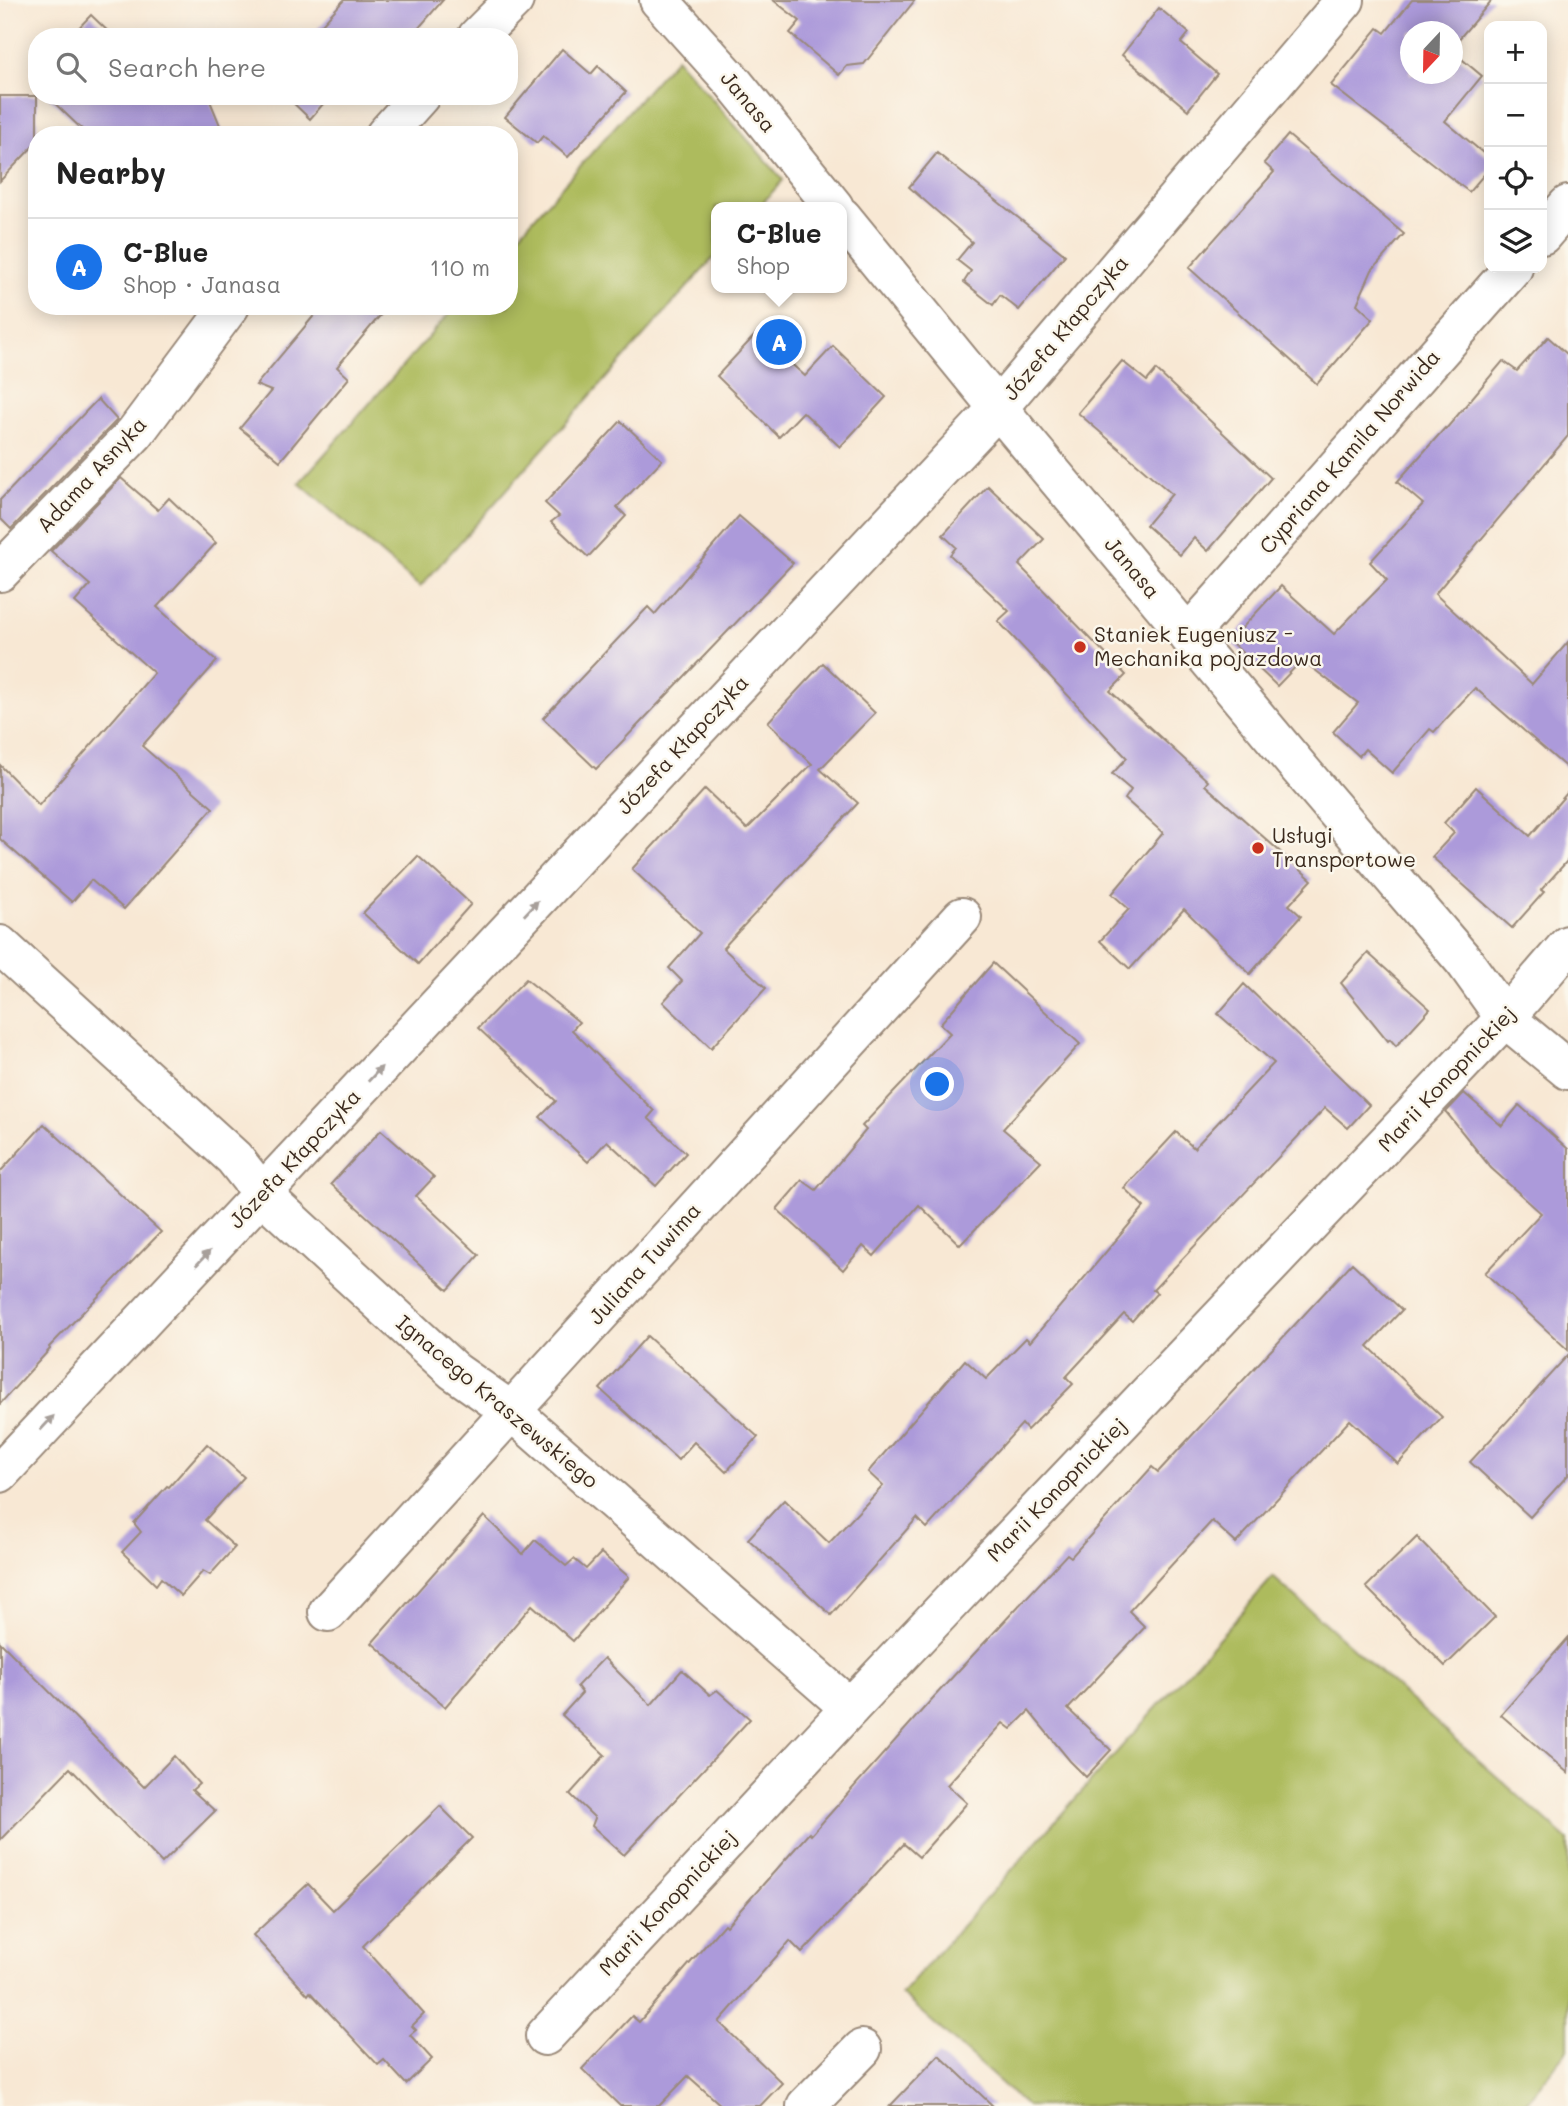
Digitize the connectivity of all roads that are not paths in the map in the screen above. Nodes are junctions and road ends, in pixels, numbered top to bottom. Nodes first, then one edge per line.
1 (514, 0) edge
2 (659, 0) edge
3 (1345, 0) edge
4 (486, 28) edge
5 (412, 105) edge
6 (393, 126) edge
7 (830, 202) edge
8 (1568, 205) edge
9 (847, 223) edge
10 (1547, 229) edge
11 (1509, 273) edge
12 (223, 315) edge
13 (998, 408) junction
14 (0, 572) edge
15 (1188, 635) junction
16 (962, 917) dead end
17 (1568, 944) edge
18 (0, 945) edge
19 (1506, 1018) junction
20 (1568, 1070) edge
21 (262, 1195) junction
22 (512, 1411) junction
23 (0, 1473) edge
24 (328, 1612) dead end
25 (850, 1707) junction
26 (545, 2036) dead end
27 (862, 2049) dead end
28 (806, 2106) edge

1 - 4 street
2 - 7 street, Janasa
3 - 13 street, Józefa Kłapczyka
5 - 6 street
8 - 10 street
9 - 13 street, Janasa
11 - 15 street, Cypriana Kamila Norwida
12 - 14 street, Adama Asnyka
13 - 15 street, Janasa
21 -> 13 street, Józefa Kłapczyka
15 - 19 street, Janasa
16 - 22 street, Juliana Tuwima
17 - 19 street, Marii Konopnickiej
18 - 21 street, Ignacego Kraszewskiego
19 - 20 street, Janasa
19 - 25 street, Marii Konopnickiej
21 - 22 street, Ignacego Kraszewskiego
23 -> 21 street, Józefa Kłapczyka
22 - 24 street, Juliana Tuwima
22 - 25 street, Ignacego Kraszewskiego
25 - 26 street, Marii Konopnickiej
27 - 28 street

